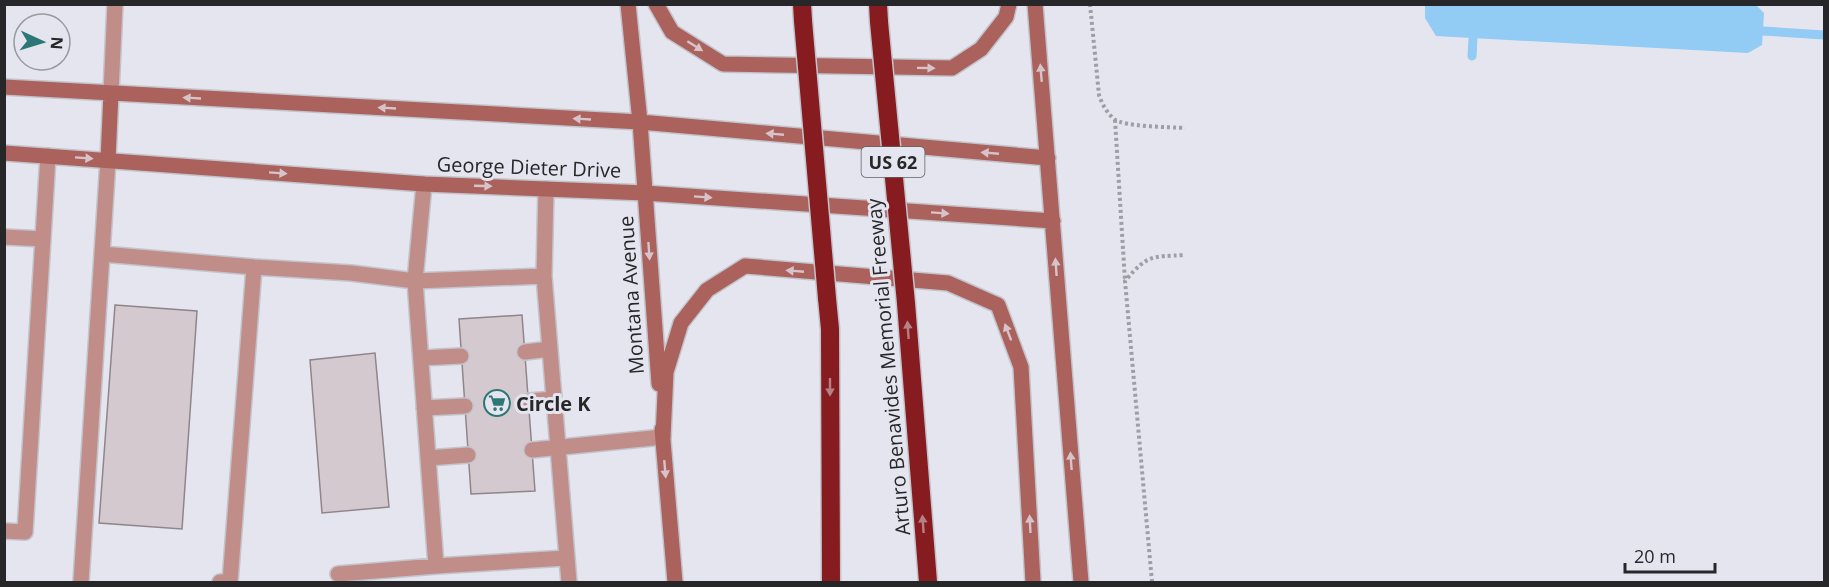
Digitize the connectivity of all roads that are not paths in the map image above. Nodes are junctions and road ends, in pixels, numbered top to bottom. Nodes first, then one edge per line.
1 (115, 4) edge
2 (628, 4) edge
3 (656, 4) edge
4 (1009, 4) edge
5 (1035, 4) edge
6 (803, 13) edge
7 (878, 13) edge
8 (4, 87) edge
9 (111, 93) junction
10 (640, 122) junction
11 (4, 153) edge
12 (48, 156) junction
13 (1048, 158) junction
14 (108, 160) junction
15 (424, 184) junction
16 (546, 189) junction
17 (645, 193) junction
18 (1053, 221) junction
19 (4, 237) edge
20 (44, 239) junction
21 (102, 254) junction
22 (254, 267) junction
23 (544, 276) junction
24 (415, 281) junction
25 (550, 349) junction
26 (525, 351) dead end
27 (462, 356) dead end
28 (421, 358) junction
29 (554, 399) junction
30 (529, 401) dead end
31 (465, 406) dead end
32 (424, 408) junction
33 (663, 437) junction
34 (558, 447) junction
35 (532, 450) dead end
36 (468, 455) dead end
37 (428, 458) junction
38 (4, 531) edge
39 (567, 558) junction
40 (436, 566) junction
41 (338, 574) dead end
42 (81, 582) edge
43 (220, 582) edge
44 (569, 582) edge
45 (675, 582) edge
46 (831, 582) edge
47 (928, 582) edge
48 (1033, 582) edge
49 (1081, 582) edge

1 - 9 lane
2 - 10 main road, Montana Avenue
3 -> 4 main road
13 -> 5 main road
6 -> 46 highway, bridge
47 -> 7 highway, Arturo Benavides Memorial Freeway / US 62, bridge
8 - 9 main road
10 -> 9 main road
9 - 14 main road
13 -> 10 main road
10 - 17 main road, Montana Avenue
11 - 12 main road, George Dieter Drive
12 -> 14 main road, George Dieter Drive
12 - 20 lane
13 - 18 main road
14 -> 15 main road, George Dieter Drive
14 - 21 lane
15 -> 16 main road, George Dieter Drive
15 - 24 lane
16 - 17 main road, George Dieter Drive
16 - 23 lane
17 -> 18 main road, George Dieter Drive
17 -> 33 main road, Montana Avenue
49 -> 18 main road
19 - 20 lane
20 - 38 lane
21 - 22 lane
21 - 42 lane
22 - 24 lane
22 - 43 lane
23 - 24 lane
23 - 25 lane
24 - 28 lane
25 - 26 lane
25 - 29 lane
27 - 28 lane
28 - 32 lane
29 - 30 lane
29 - 34 lane
31 - 32 lane
32 - 37 lane
33 - 34 lane
33 -> 45 main road, Montana Avenue
48 -> 33 main road
34 - 35 lane
34 - 39 lane
36 - 37 lane
37 - 40 lane
39 - 40 lane
39 - 44 lane
40 - 41 lane

